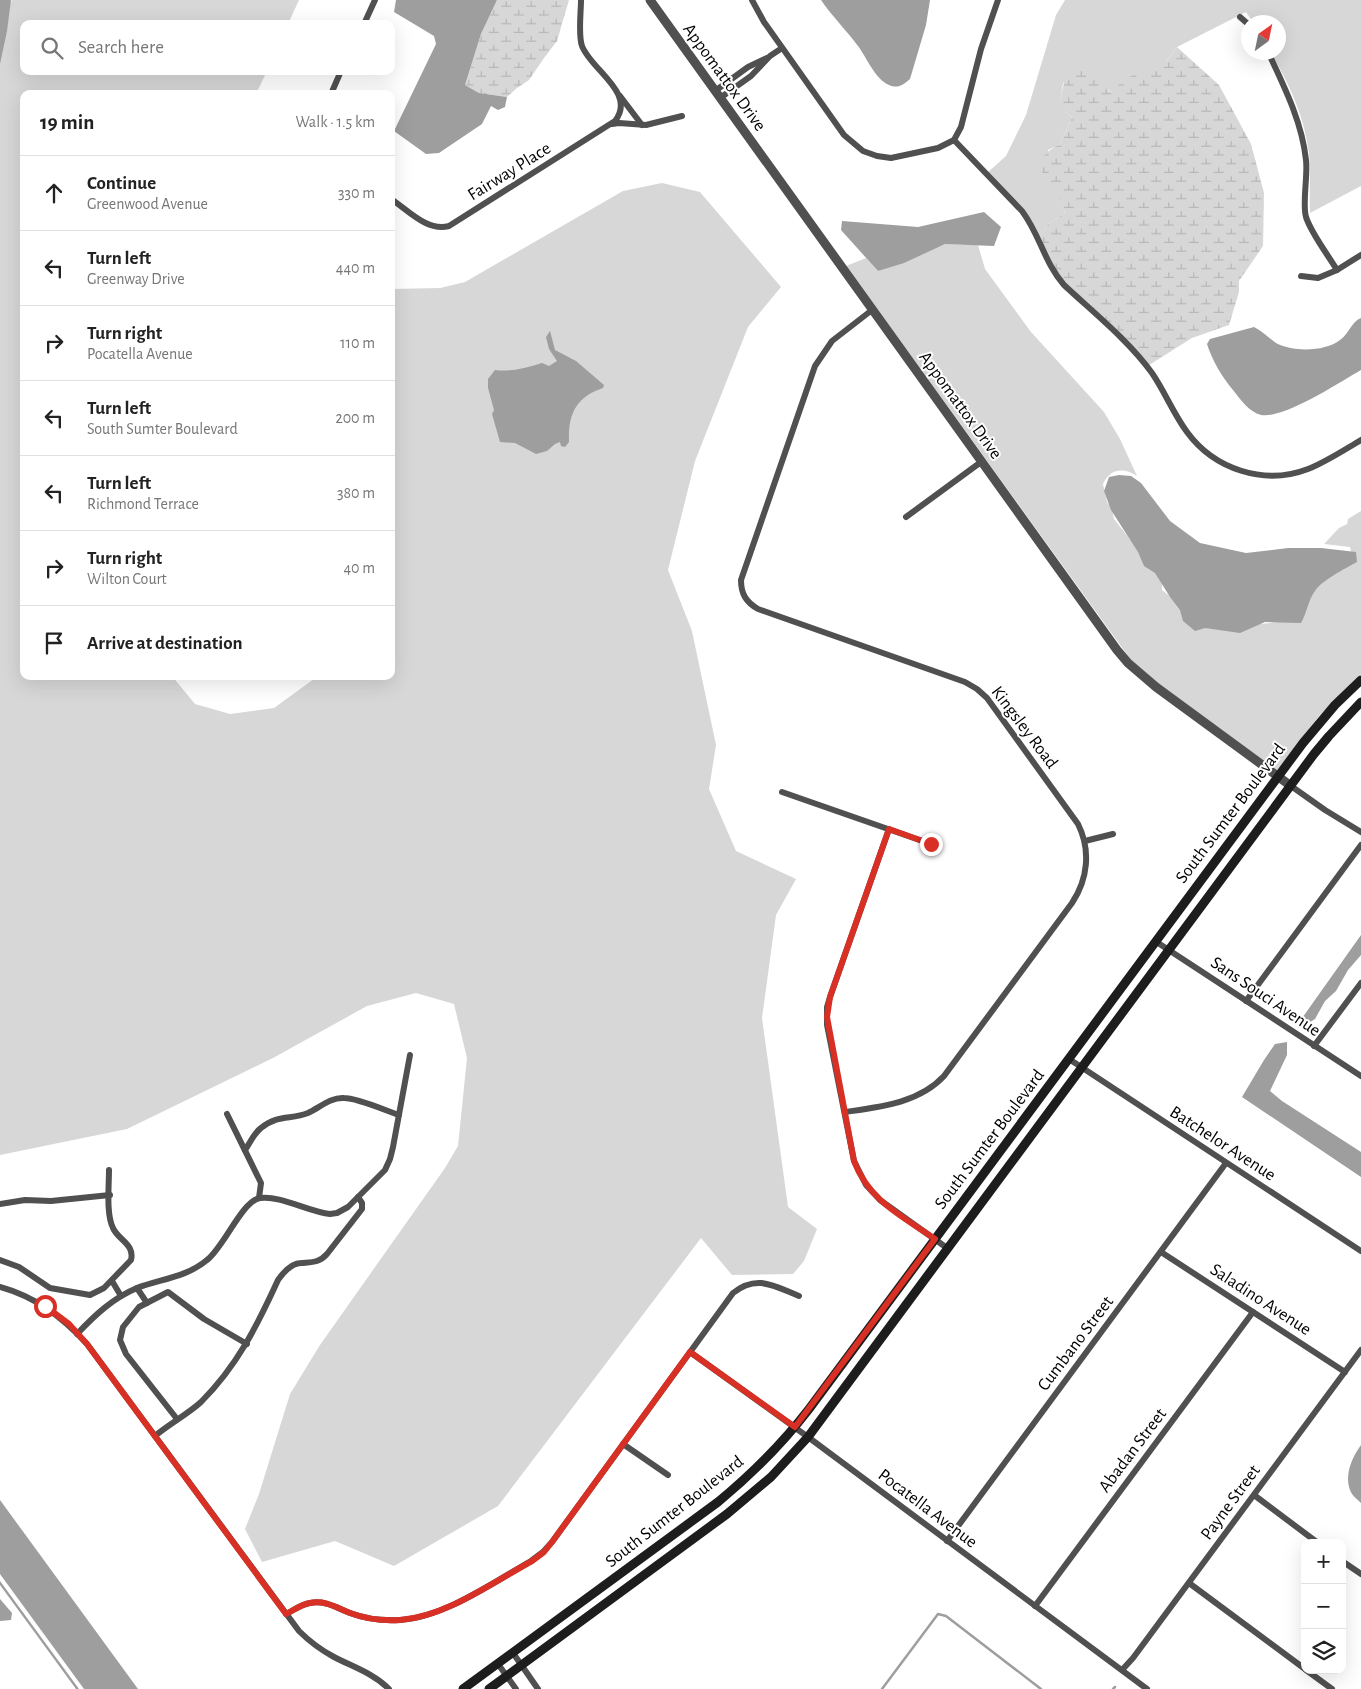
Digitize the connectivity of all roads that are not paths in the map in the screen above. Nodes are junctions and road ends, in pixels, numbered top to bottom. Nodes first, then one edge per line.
1 (375, 0) edge
2 (581, 0) edge
3 (650, 0) edge
4 (752, 0) edge
5 (998, 0) edge
6 (366, 20) edge
7 (782, 48) junction
8 (1272, 60) edge
9 (339, 75) edge
10 (333, 90) edge
11 (618, 93) junction
12 (718, 95) junction
13 (682, 116) dead end
14 (642, 125) junction
15 (608, 126) junction
16 (954, 140) junction
17 (395, 202) edge
18 (395, 207) edge
19 (412, 213) junction
20 (1361, 255) edge
21 (1336, 270) junction
22 (1301, 276) dead end
23 (872, 310) junction
24 (1361, 440) edge
25 (982, 462) junction
26 (906, 517) dead end
27 (1361, 680) edge
28 (1361, 702) edge
29 (1278, 777) junction
30 (1291, 786) junction
31 (782, 792) dead end
32 (889, 829) junction
33 (1361, 832) edge
34 (1113, 834) dead end
35 (1085, 842) junction
36 (931, 844) dead end
37 (1361, 845) edge
38 (1155, 941) junction
39 (1169, 949) junction
40 (1361, 983) edge
41 (1246, 1001) junction
42 (1314, 1046) junction
43 (410, 1055) dead end
44 (1069, 1058) junction
45 (1082, 1068) junction
46 (1361, 1076) edge
47 (845, 1112) junction
48 (227, 1114) dead end
49 (399, 1115) junction
50 (245, 1150) junction
51 (1226, 1163) junction
52 (109, 1170) dead end
53 (110, 1195) junction
54 (358, 1197) junction
55 (259, 1198) junction
56 (0, 1204) edge
57 (935, 1239) junction
58 (947, 1248) junction
59 (1361, 1251) edge
60 (1161, 1252) junction
61 (0, 1260) edge
62 (112, 1281) junction
63 (0, 1287) edge
64 (137, 1288) junction
65 (121, 1296) junction
66 (799, 1296) dead end
67 (147, 1303) junction
68 (1253, 1312) junction
69 (77, 1334) junction
70 (247, 1344) junction
71 (1361, 1350) edge
72 (690, 1352) junction
73 (1345, 1372) junction
74 (177, 1419) junction
75 (795, 1427) junction
76 (154, 1436) junction
77 (808, 1437) junction
78 (623, 1444) junction
79 (668, 1475) dead end
80 (1254, 1496) junction
81 (1313, 1539) edge
82 (947, 1541) junction
83 (1346, 1563) edge
84 (1361, 1574) edge
85 (1189, 1583) junction
86 (1035, 1606) junction
87 (286, 1614) junction
88 (513, 1653) junction
89 (498, 1664) junction
90 (522, 1665) junction
91 (1301, 1666) edge
92 (1122, 1670) junction
93 (1311, 1674) edge
94 (507, 1676) junction
95 (389, 1689) edge
96 (463, 1689) edge
97 (490, 1689) edge
98 (516, 1689) edge
99 (538, 1689) edge
100 (1147, 1689) edge
101 (1332, 1689) edge

1 - 6 street
2 - 11 street
3 - 12 street, Appomattox Drive
4 - 7 street
5 - 16 street
7 - 12 street
7 - 16 street
8 - 21 street
9 - 10 street
11 - 14 street
11 - 15 street, Fairway Place
12 - 23 street, Appomattox Drive
13 - 14 street
14 - 15 street
15 - 19 street, Fairway Place
16 - 24 street
17 - 19 street, Fairway Place
18 - 19 street
20 - 21 street
21 - 22 street
23 - 25 street, Appomattox Drive
23 - 35 street, Kingsley Road
25 - 26 street
25 - 29 street, Appomattox Drive
27 - 29 main road, South Sumter Boulevard
28 - 30 main road, South Sumter Boulevard
29 - 30 street, Appomattox Drive
29 - 38 main road, South Sumter Boulevard
30 - 33 street
30 - 39 main road, South Sumter Boulevard
31 - 32 street
32 - 36 street
32 - 47 street
34 - 35 street
35 - 47 street, Kingsley Road
37 - 41 street
38 - 39 street, Sans Souci Avenue
38 - 44 main road, South Sumter Boulevard
39 - 41 street, Sans Souci Avenue
39 - 45 main road, South Sumter Boulevard
40 - 42 street
41 - 42 street, Sans Souci Avenue
42 - 46 street, Sans Souci Avenue
43 - 49 street
44 - 45 street, Batchelor Avenue
44 - 57 main road, South Sumter Boulevard
45 - 51 street, Batchelor Avenue
45 - 58 main road, South Sumter Boulevard
47 - 57 street
48 - 50 street
49 - 50 street
49 - 54 street
50 - 55 street
51 - 59 street, Batchelor Avenue
51 - 60 street, Cumbano Street
52 - 53 street
53 - 56 street
53 - 62 street
54 - 55 street
54 - 70 street
55 - 64 street
57 - 58 street
57 - 75 main road, South Sumter Boulevard
58 - 77 main road, South Sumter Boulevard
60 - 68 street, Saladino Avenue
60 - 82 street, Cumbano Street
61 - 62 street
62 - 65 street
63 - 69 street
64 - 65 street
64 - 67 street
65 - 69 street
66 - 72 street
67 - 70 street
67 - 74 street
68 - 73 street, Saladino Avenue
68 - 86 street, Abadan Street
69 - 76 street
70 - 74 street
71 - 73 street, Payne Street
72 - 75 street, Pocatella Avenue
72 - 78 street
73 - 80 street, Payne Street
74 - 76 street
75 - 77 street, Pocatella Avenue
75 - 88 main road, South Sumter Boulevard
76 - 87 street
77 - 82 street, Pocatella Avenue
77 - 90 main road, South Sumter Boulevard
78 - 79 street
78 - 87 street
80 - 81 street
80 - 85 street, Payne Street
82 - 86 street, Pocatella Avenue
83 - 84 street
85 - 91 street
85 - 92 street, Payne Street
86 - 92 street, Pocatella Avenue
87 - 95 street
88 - 89 main road, South Sumter Boulevard
88 - 90 street
89 - 94 street
89 - 96 main road, South Sumter Boulevard
90 - 94 main road, South Sumter Boulevard
90 - 99 street
92 - 100 street, Pocatella Avenue
93 - 101 street
94 - 97 main road, South Sumter Boulevard
94 - 98 street

